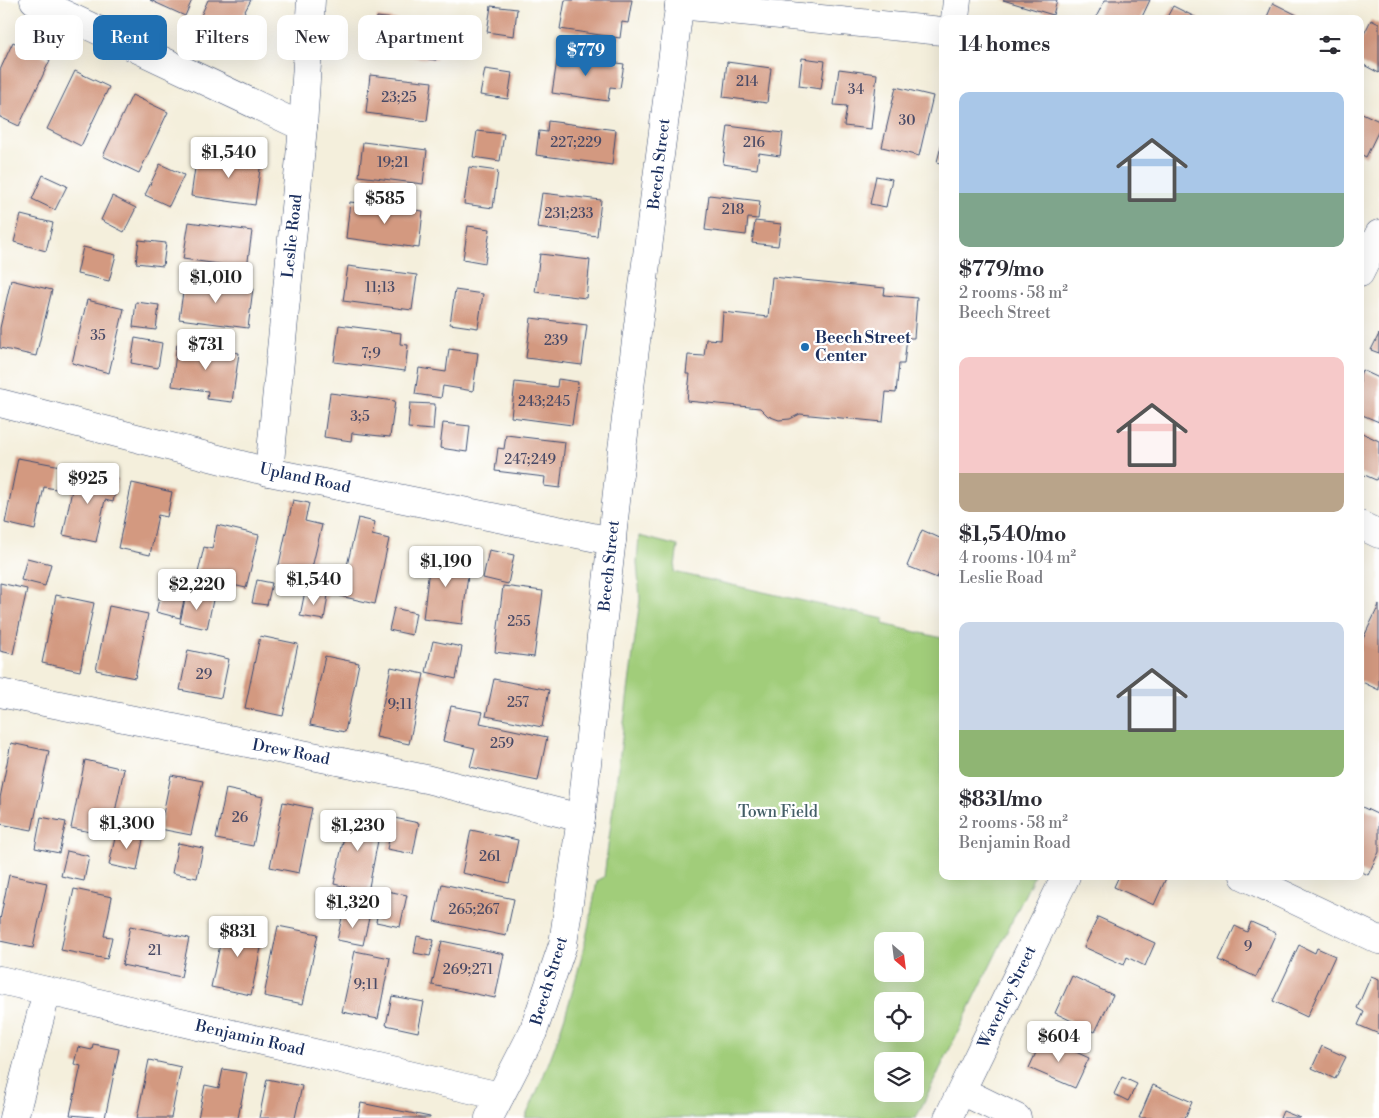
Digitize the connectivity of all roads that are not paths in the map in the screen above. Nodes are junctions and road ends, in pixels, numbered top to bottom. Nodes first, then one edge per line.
1 (34, 0) edge
2 (311, 0) edge
3 (957, 0) edge
4 (680, 2) edge
5 (955, 15) edge
6 (939, 32) edge
7 (303, 127) junction
8 (1371, 238) edge
9 (1364, 260) edge
10 (0, 403) edge
11 (269, 472) junction
12 (1364, 527) edge
13 (1379, 534) edge
14 (612, 541) junction
15 (0, 692) edge
16 (580, 818) junction
17 (1064, 880) edge
18 (1252, 880) edge
19 (1379, 940) edge
20 (0, 980) edge
21 (47, 991) junction
22 (962, 1091) junction
23 (494, 1107) edge
24 (14, 1118) edge
25 (948, 1118) edge
26 (1017, 1118) edge

1 - 7 street
2 - 7 street, Leslie Road
3 - 5 street
4 - 6 street
4 - 14 street, Beech Street
7 - 11 street, Leslie Road
8 - 9 street
10 - 11 street, Upland Road
11 - 14 street, Upland Road
12 - 13 street
14 - 16 street, Beech Street
15 - 16 street, Drew Road
16 - 23 street, Beech Street
17 - 22 street, Waverley Street
18 - 19 street
20 - 21 street, Benjamin Road
21 - 23 street, Benjamin Road
21 - 24 street
22 - 25 street, Waverley Street
22 - 26 street

